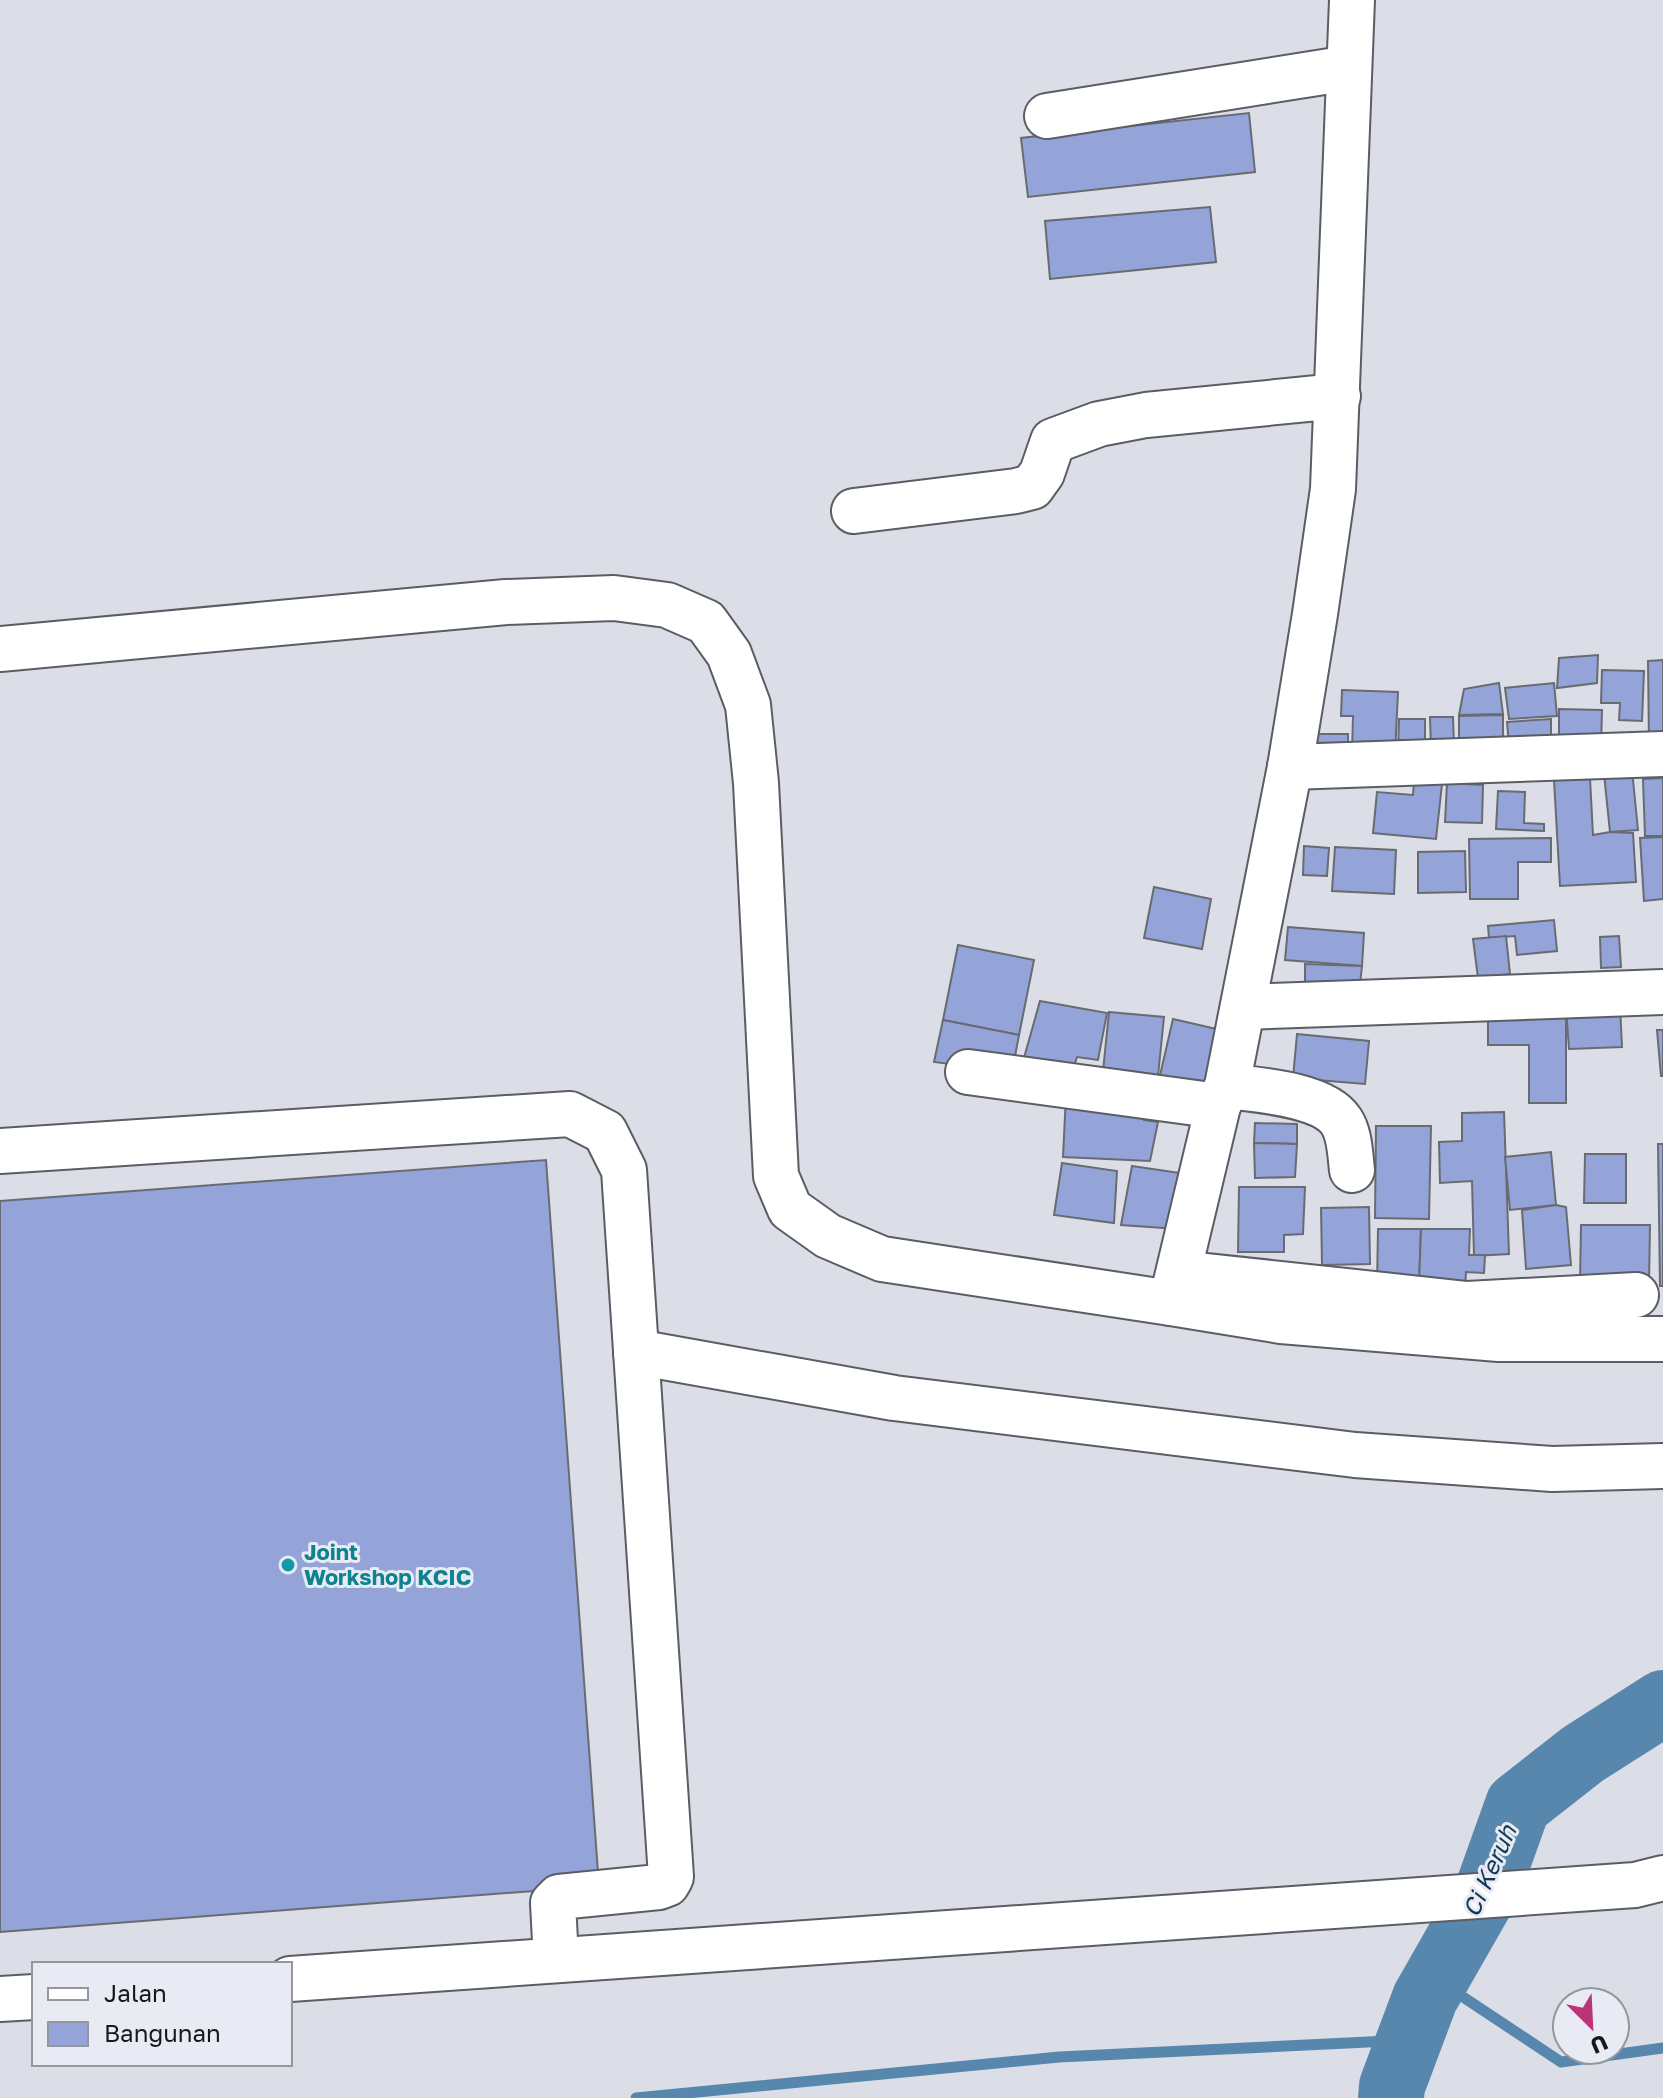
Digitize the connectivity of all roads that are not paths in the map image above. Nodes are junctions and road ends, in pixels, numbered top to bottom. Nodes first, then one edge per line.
1 (1352, 0) edge
2 (1349, 68) junction
3 (1047, 116) dead end
4 (1338, 396) junction
5 (854, 511) dead end
6 (0, 649) edge
7 (1663, 754) edge
8 (1290, 767) junction
9 (1663, 992) edge
10 (1243, 1007) junction
11 (968, 1072) dead end
12 (1223, 1096) junction
13 (0, 1151) edge
14 (1352, 1170) dead end
15 (1175, 1288) junction
16 (1636, 1295) dead end
17 (1663, 1339) edge
18 (636, 1352) junction
19 (1663, 1466) edge
20 (1649, 1882) edge
21 (556, 1960) junction
22 (292, 1979) edge
23 (32, 1997) edge
24 (0, 1999) edge

1 - 2 street
2 - 3 street
2 - 4 street
4 - 5 street
4 - 8 street
6 - 15 street
7 - 8 street
8 - 10 street
9 - 10 street
10 - 12 street
11 - 12 street
12 - 14 street
12 - 15 street
13 - 18 street
15 - 16 street
15 - 17 street
18 - 19 street
18 - 21 street
20 - 21 street
21 - 22 street
23 - 24 street

